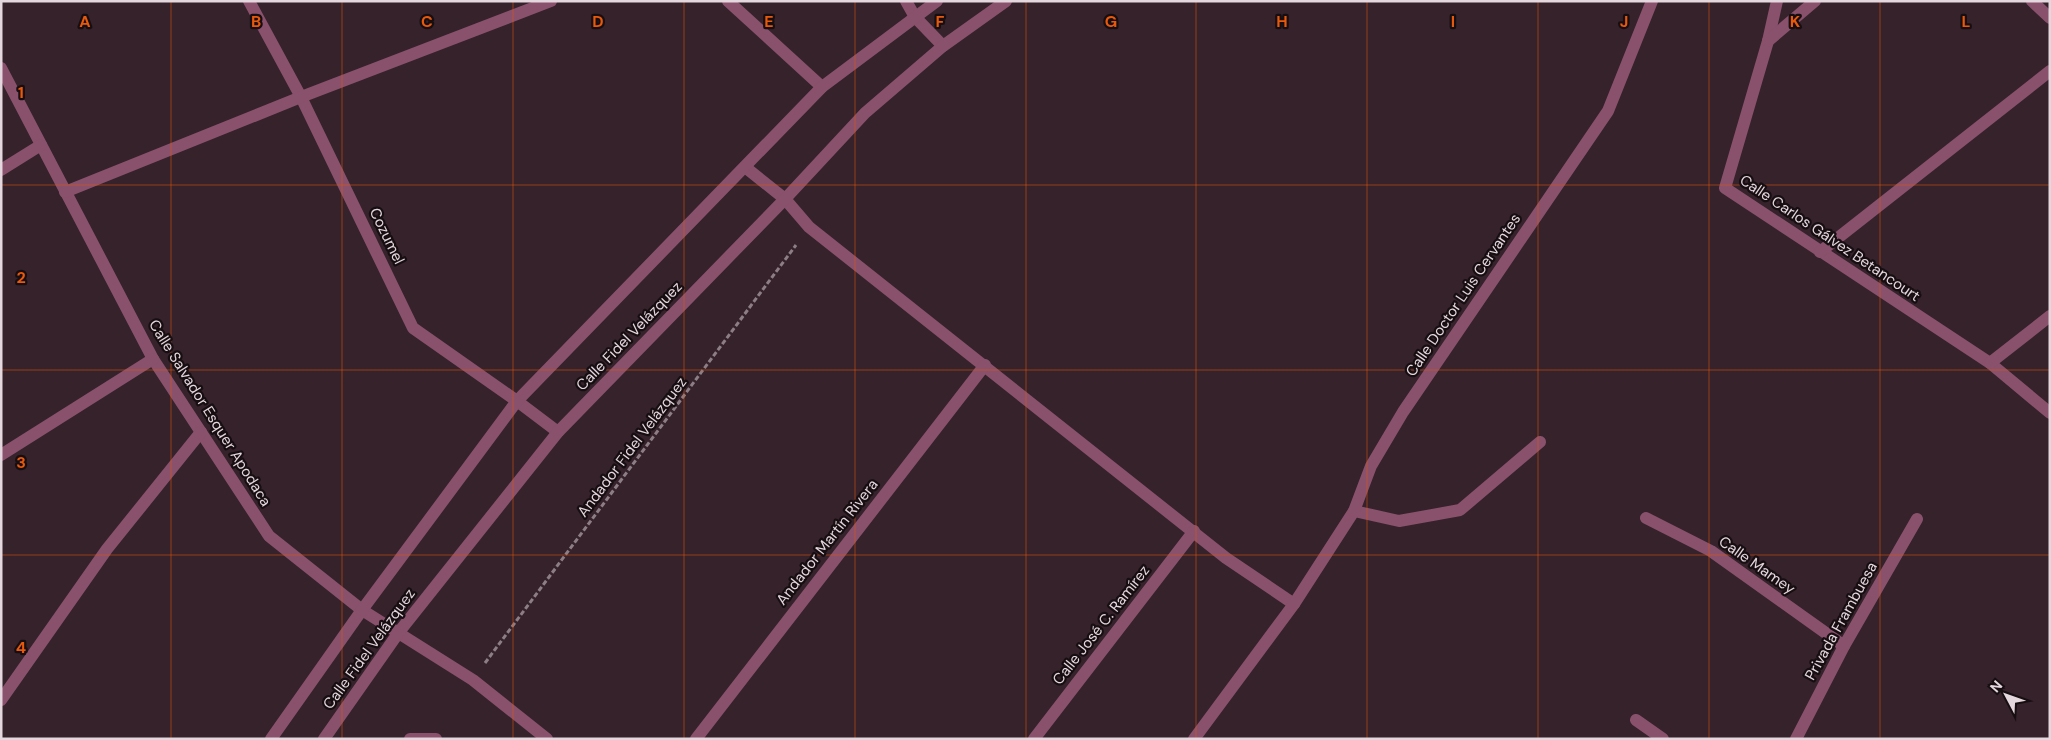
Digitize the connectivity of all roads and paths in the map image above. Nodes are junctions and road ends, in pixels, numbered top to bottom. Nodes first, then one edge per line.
1 (249, 1) edge
2 (551, 1) edge
3 (728, 1) edge
4 (906, 1) edge
5 (936, 1) edge
6 (1006, 1) edge
7 (1652, 1) edge
8 (1777, 1) edge
9 (1815, 1) edge
10 (2032, 1) edge
11 (915, 17) junction
12 (2050, 18) edge
13 (1768, 40) junction
14 (943, 46) junction
15 (1, 68) edge
16 (2050, 71) edge
17 (822, 87) junction
18 (301, 97) junction
19 (41, 145) junction
20 (745, 167) junction
21 (1, 170) edge
22 (65, 192) junction
23 (785, 199) junction
24 (809, 227) junction
25 (1820, 252) junction
26 (2050, 316) edge
27 (153, 359) junction
28 (1990, 363) junction
29 (985, 365) junction
30 (517, 401) junction
31 (2050, 413) edge
32 (201, 432) junction
33 (558, 432) junction
34 (1540, 442) dead end
35 (1, 455) edge
36 (1354, 511) junction
37 (1646, 518) dead end
38 (1916, 519) dead end
39 (1194, 531) junction
40 (1294, 604) junction
41 (362, 610) junction
42 (398, 632) junction
43 (1844, 646) junction
44 (473, 680) junction
45 (1, 700) edge
46 (1636, 720) dead end
47 (270, 739) edge
48 (324, 739) edge
49 (410, 739) edge
50 (436, 739) edge
51 (547, 739) edge
52 (696, 739) edge
53 (1034, 739) edge
54 (1194, 739) edge
55 (1663, 739) edge
56 (1796, 739) edge

1 - 18 street, Cozumel
2 - 18 street
3 - 17 street
4 - 11 street
5 - 11 street, Calle Fidel Velázquez
6 - 14 street, Calle Fidel Velázquez
7 - 36 street, Calle Doctor Luis Cervantes
8 - 13 street, Calle Carlos Gálvez Betancourt
9 - 13 street
10 - 12 street
11 - 14 street
11 - 17 street, Calle Fidel Velázquez
13 - 25 street, Calle Carlos Gálvez Betancourt
14 - 23 street, Calle Fidel Velázquez
15 - 19 street, Calle Salvador Esquer Apodaca
16 - 25 street
17 - 20 street, Calle Fidel Velázquez
18 - 22 street
18 - 30 street, Cozumel
19 - 21 street
19 - 22 street, Calle Salvador Esquer Apodaca
20 - 23 street
20 - 30 street, Calle Fidel Velázquez
22 - 27 street, Calle Salvador Esquer Apodaca
23 - 24 street
23 - 33 street, Calle Fidel Velázquez
24 - 29 street
24 - 44 path, Andador Fidel Velázquez
25 - 28 street, Calle Carlos Gálvez Betancourt
26 - 28 street
27 - 32 street, Calle Salvador Esquer Apodaca
27 - 35 street
28 - 31 street, Calle Carlos Gálvez Betancourt
29 - 39 street
29 - 52 street, Andador Martín Rivera
30 - 33 street, Cozumel
30 - 41 street, Calle Fidel Velázquez
32 - 41 street, Calle Salvador Esquer Apodaca
32 - 45 street
33 - 42 street, Calle Fidel Velázquez
34 - 36 street
36 - 40 street, Calle Doctor Luis Cervantes
37 - 43 street, Calle Mamey
38 - 43 street, Privada Frambuesa
39 - 40 street
39 - 53 street, Calle José C. Ramírez
40 - 54 street, Calle Doctor Luis Cervantes
41 - 42 street, Calle Salvador Esquer Apodaca
41 - 47 street, Calle Fidel Velázquez
42 - 44 street, Calle Salvador Esquer Apodaca
42 - 48 street, Calle Fidel Velázquez
43 - 56 street, Privada Frambuesa
44 - 51 street, Calle Salvador Esquer Apodaca
46 - 55 street
49 - 50 street

